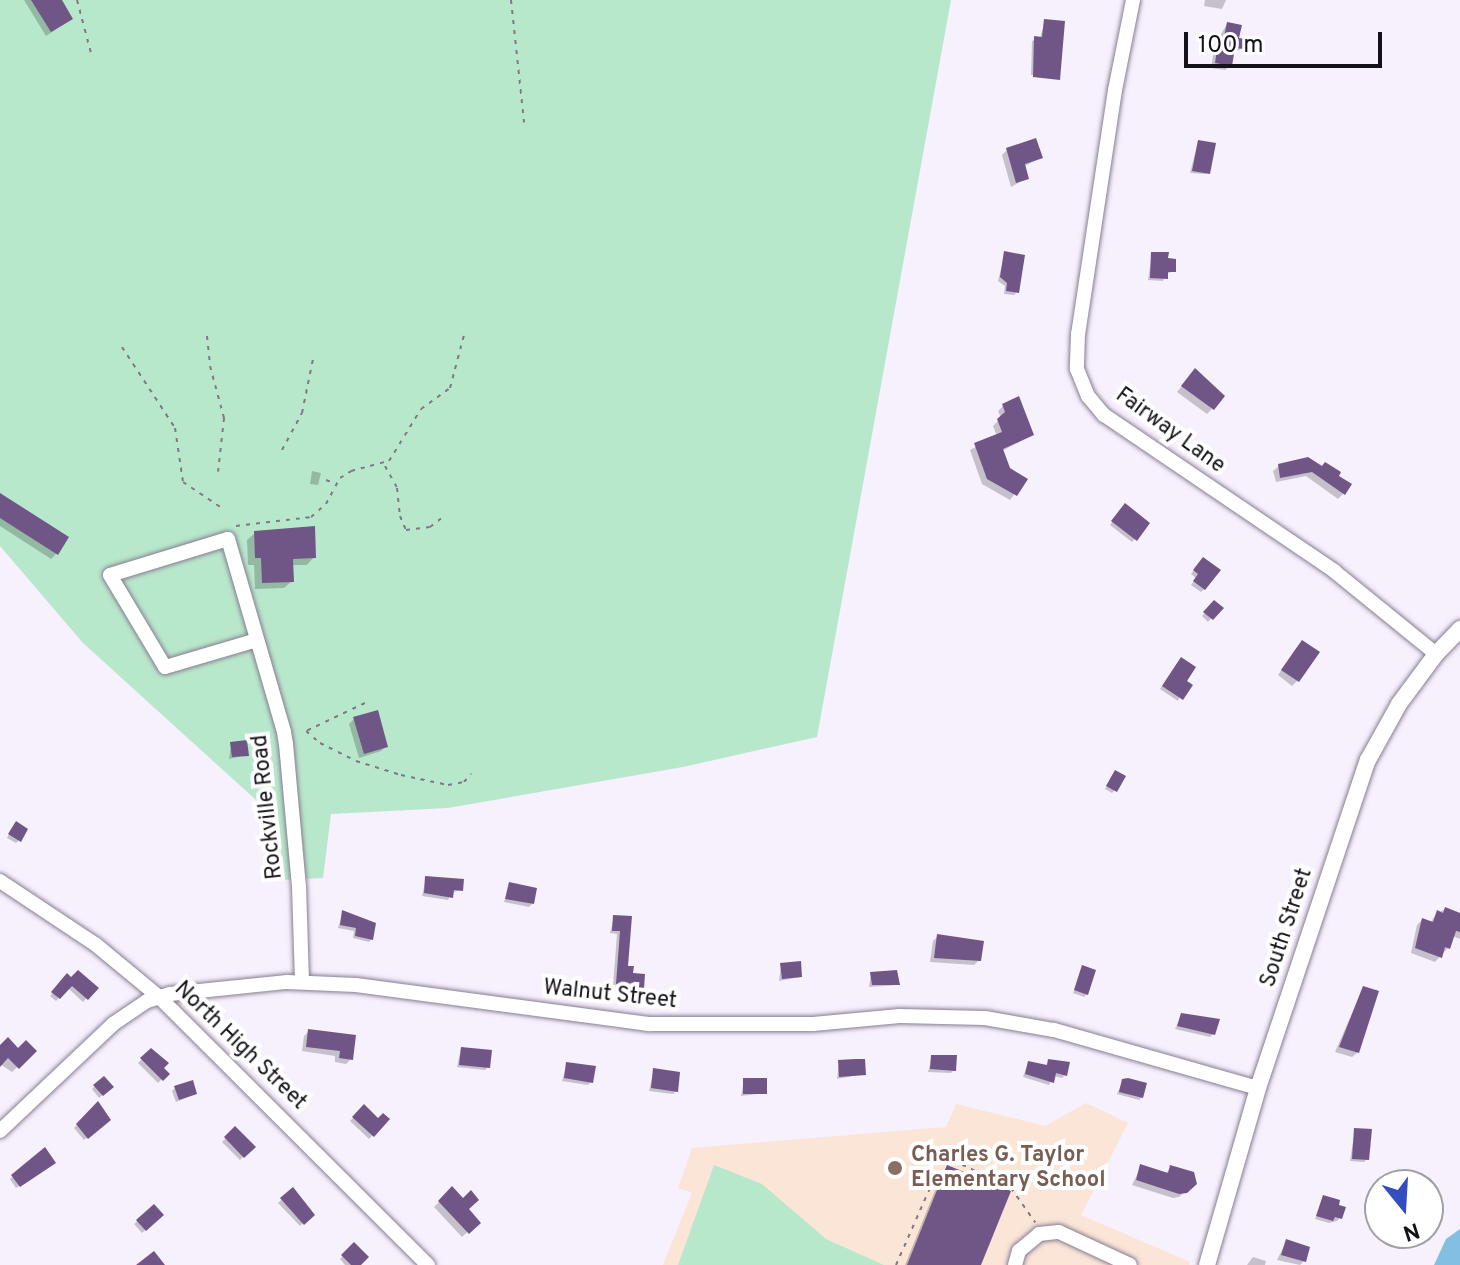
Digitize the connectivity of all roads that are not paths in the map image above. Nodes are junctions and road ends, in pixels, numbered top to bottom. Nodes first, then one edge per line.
1 (1133, 0) edge
2 (1460, 629) edge
3 (257, 640) junction
4 (1436, 654) junction
5 (0, 881) edge
6 (302, 982) junction
7 (159, 997) junction
8 (1258, 1088) junction
9 (0, 1131) edge
10 (1101, 1259) edge
11 (428, 1265) edge
12 (1015, 1265) edge
13 (1130, 1265) edge
14 (1207, 1265) edge

1 - 4 street, Fairway Lane
2 - 4 main road, South Street
3 - 3 street, Rockville Road
3 - 6 street, Rockville Road
4 - 8 main road, South Street
5 - 7 street, North High Street
6 - 7 street, Walnut Street
6 - 8 street, Walnut Street
7 - 9 street, Walnut Street
7 - 11 street, North High Street
8 - 14 main road, South Street
10 - 12 street
10 - 13 street

